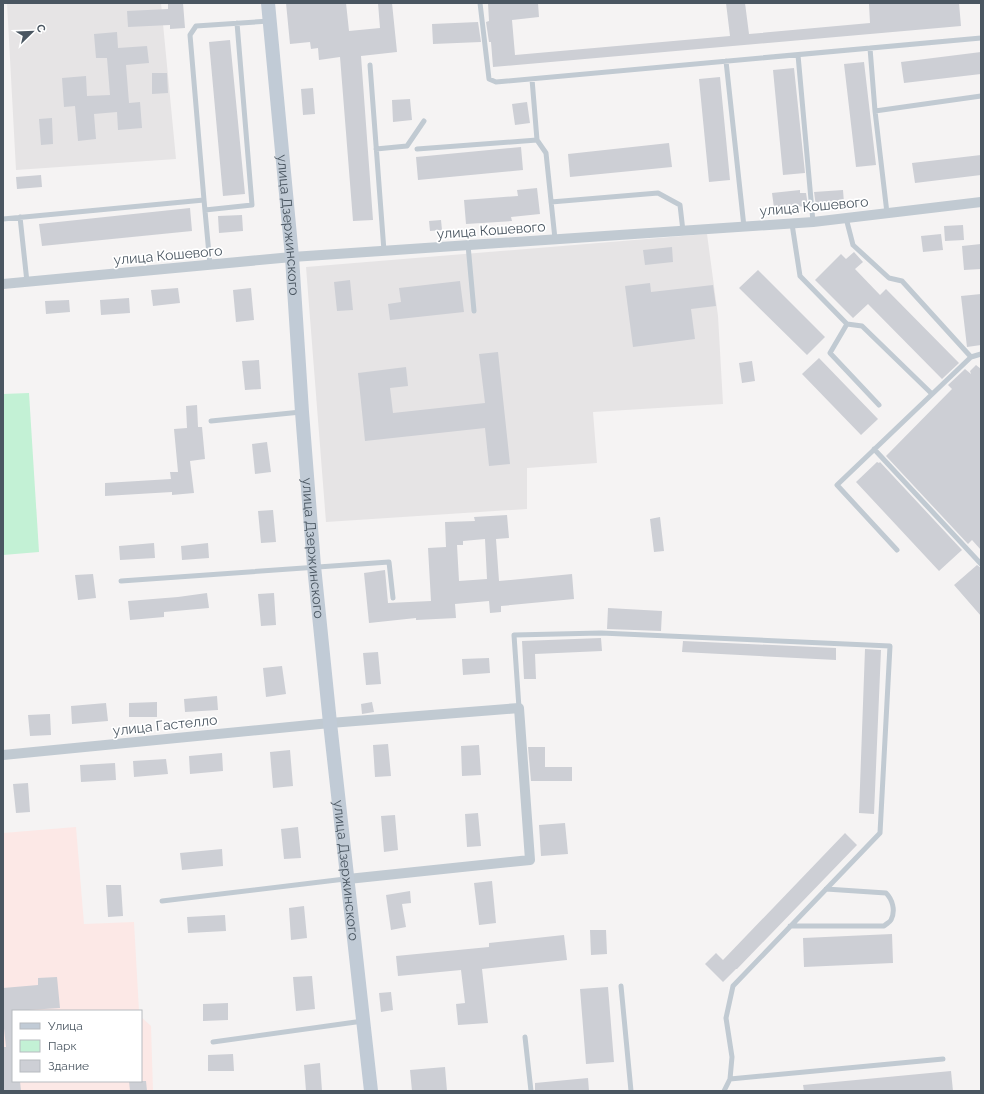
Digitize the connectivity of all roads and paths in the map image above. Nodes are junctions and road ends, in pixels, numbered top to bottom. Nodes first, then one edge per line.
1 (268, 3) edge
2 (480, 3) edge
3 (270, 21) junction
4 (237, 23) junction
5 (981, 38) edge
6 (870, 48) junction
7 (798, 55) junction
8 (726, 62) junction
9 (370, 65) dead end
10 (532, 79) junction
11 (981, 96) edge
12 (875, 111) junction
13 (424, 121) dead end
14 (537, 140) junction
15 (376, 148) junction
16 (417, 149) dead end
17 (204, 200) junction
18 (551, 202) junction
19 (981, 202) edge
20 (205, 210) junction
21 (887, 213) junction
22 (20, 217) junction
23 (846, 218) junction
24 (3, 219) edge
25 (814, 222) junction
26 (792, 224) junction
27 (744, 227) junction
28 (683, 231) junction
29 (555, 239) junction
30 (468, 245) junction
31 (384, 251) junction
32 (292, 257) junction
33 (210, 265) junction
34 (27, 282) junction
35 (3, 284) edge
36 (474, 311) dead end
37 (847, 324) junction
38 (981, 354) edge
39 (971, 357) junction
40 (932, 394) junction
41 (879, 405) dead end
42 (302, 412) junction
43 (211, 421) dead end
44 (874, 450) junction
45 (897, 550) dead end
46 (981, 564) edge
47 (314, 566) junction
48 (121, 582) dead end
49 (393, 598) dead end
50 (519, 708) junction
51 (330, 723) junction
52 (3, 755) edge
53 (348, 879) junction
54 (826, 889) junction
55 (162, 901) dead end
56 (790, 926) junction
57 (621, 986) dead end
58 (364, 1021) junction
59 (525, 1037) dead end
60 (213, 1042) dead end
61 (943, 1059) dead end
62 (730, 1079) junction
63 (372, 1091) edge
64 (531, 1091) edge
65 (631, 1091) edge
66 (724, 1091) edge

1 - 3 street, улица Дзержинского
2 - 10 lane
3 - 4 lane
3 - 32 street, улица Дзержинского
4 - 17 lane
4 - 20 lane
5 - 6 lane
6 - 7 lane
6 - 12 lane
7 - 8 lane
7 - 25 lane
8 - 10 lane
8 - 27 lane
9 - 15 lane
10 - 14 lane
11 - 12 lane
12 - 21 lane
13 - 15 lane
14 - 16 lane
14 - 18 lane
15 - 31 lane
17 - 20 lane
17 - 22 lane
18 - 28 lane
18 - 29 lane
19 - 21 street, улица Кошевого
20 - 33 lane
21 - 23 street, улица Кошевого
22 - 24 lane
22 - 34 lane
23 - 25 street, улица Кошевого
23 - 39 lane
25 - 26 street, улица Кошевого
26 - 27 street, улица Кошевого
26 - 37 lane
27 - 28 street, улица Кошевого
28 - 29 street, улица Кошевого
29 - 30 street, улица Кошевого
30 - 31 street, улица Кошевого
30 - 36 lane
31 - 32 street, улица Кошевого
32 - 33 street, улица Кошевого
32 - 42 street, улица Дзержинского
33 - 34 street, улица Кошевого
34 - 35 street, улица Кошевого
37 - 40 lane
37 - 41 lane
38 - 39 lane
39 - 40 lane
40 - 44 lane
42 - 43 lane
42 - 47 street, улица Дзержинского
44 - 45 lane
44 - 46 lane
47 - 48 lane
47 - 49 lane
47 - 51 street, улица Дзержинского
50 - 51 street, улица Гастелло
50 - 53 street
50 - 54 lane
51 - 52 street, улица Гастелло
51 - 53 street, улица Дзержинского
53 - 55 lane
53 - 58 street, улица Дзержинского
54 - 56 lane
54 - 56 lane
56 - 62 lane
57 - 65 lane
58 - 60 lane
58 - 63 street, улица Дзержинского
59 - 64 lane
61 - 62 lane
62 - 66 lane

